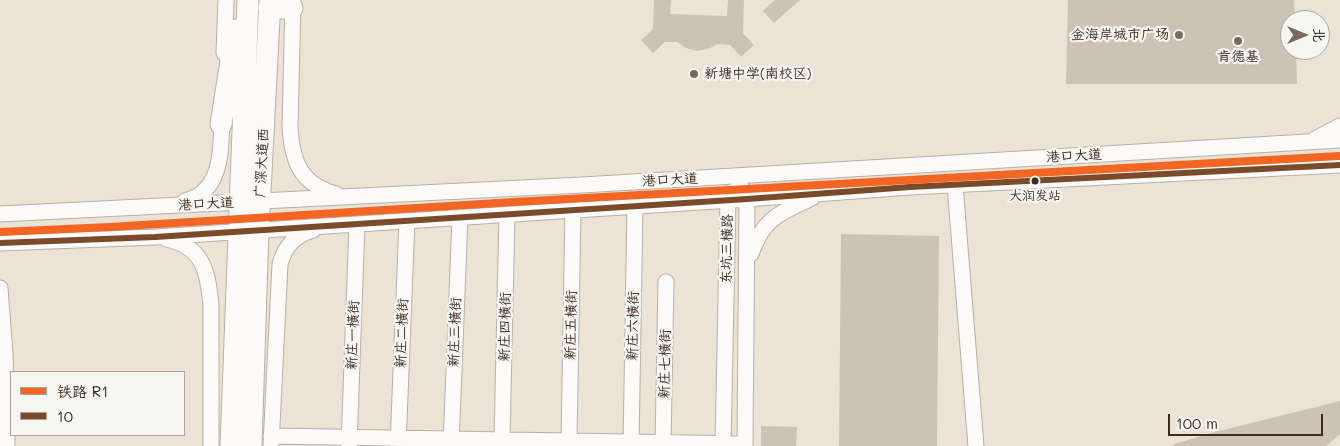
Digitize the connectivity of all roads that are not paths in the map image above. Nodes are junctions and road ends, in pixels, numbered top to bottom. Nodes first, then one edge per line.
1 (226, 0) edge
2 (242, 0) edge
3 (248, 0) edge
4 (270, 4) edge
5 (292, 4) edge
6 (221, 124) junction
7 (1340, 126) edge
8 (1340, 140) edge
9 (1307, 142) junction
10 (1340, 165) edge
11 (1317, 166) junction
12 (1340, 171) edge
13 (736, 176) junction
14 (955, 185) junction
15 (821, 194) junction
16 (342, 196) junction
17 (747, 199) junction
18 (250, 201) junction
19 (728, 201) junction
20 (174, 206) junction
21 (636, 206) junction
22 (574, 210) junction
23 (0, 214) edge
24 (507, 214) junction
25 (460, 217) junction
26 (407, 221) junction
27 (357, 224) junction
28 (327, 226) junction
29 (248, 231) junction
30 (155, 237) junction
31 (0, 243) edge
32 (747, 265) junction
33 (666, 282) dead end
34 (0, 288) edge
35 (3, 354) edge
36 (502, 439) junction
37 (569, 440) junction
38 (271, 441) edge
39 (349, 441) edge
40 (398, 442) edge
41 (451, 442) edge
42 (631, 444) edge
43 (663, 444) edge
44 (723, 445) edge
45 (745, 445) edge
46 (7, 446) edge
47 (211, 446) edge
48 (231, 446) edge
49 (251, 446) edge
50 (976, 446) edge

1 - 6 street
2 - 6 highway
3 - 18 highway, 广深大道西
4 - 5 highway
4 - 18 highway, 广深大道西
5 - 16 street
6 - 20 street
7 - 9 street
8 - 9 street, 港口大道
9 - 13 street, 港口大道
10 - 11 street, 港口大道
11 - 12 street
11 - 14 street, 港口大道
13 - 16 street, 港口大道
13 - 17 street, 东坑三横路
13 - 19 street, 东坑三横路
14 - 15 street, 港口大道
14 - 50 street
15 - 17 street, 港口大道
15 - 32 street
16 - 18 street, 港口大道
17 - 19 street, 港口大道
17 - 32 street, 东坑三横路
18 - 20 street, 港口大道
18 - 29 highway, 广深大道西
19 - 21 street, 港口大道
19 - 44 street, 东坑三横路
20 - 23 street, 港口大道
21 - 22 street, 港口大道
21 - 42 street, 新庄六横街
22 - 24 street, 港口大道
22 - 37 street, 新庄五横街
24 - 25 street, 港口大道
24 - 36 street, 新庄四横街
25 - 26 street, 港口大道
25 - 41 street, 新庄三横街
26 - 27 street, 港口大道
26 - 40 street, 新庄二横街
27 - 28 street, 港口大道
27 - 39 street, 新庄一横街
28 - 29 street, 港口大道
28 - 38 street
29 - 30 street, 港口大道
29 - 48 highway, 广深大道西
29 - 49 highway, 广深大道西
30 - 31 street, 港口大道
30 - 47 street
32 - 45 street, 东坑三横路
33 - 43 street, 新庄七横街
34 - 35 street
35 - 46 street
36 - 37 street
36 - 41 street
37 - 42 street
38 - 39 street
39 - 40 street
40 - 41 street
42 - 43 street
43 - 44 street
44 - 45 street

